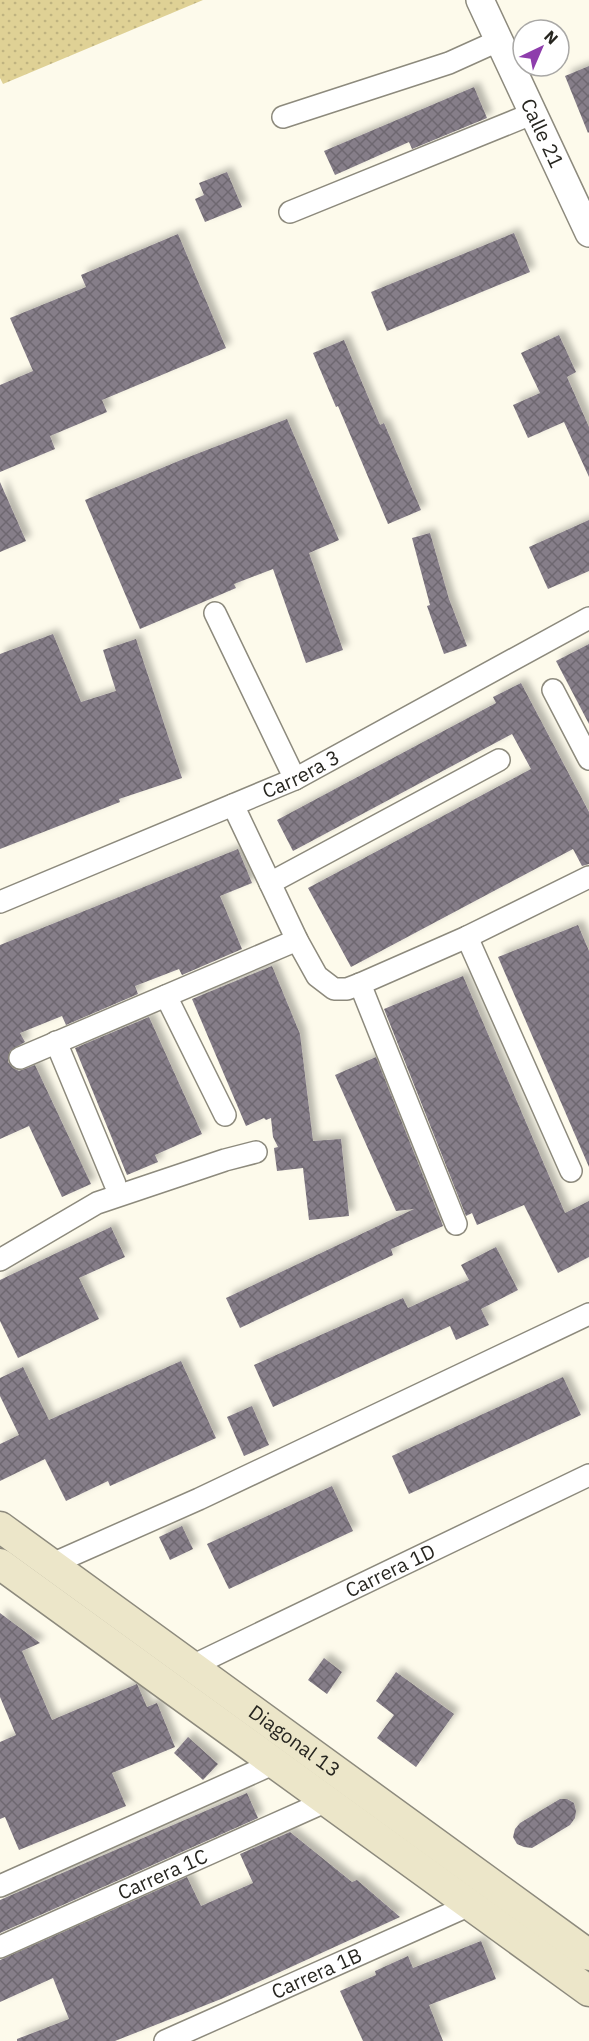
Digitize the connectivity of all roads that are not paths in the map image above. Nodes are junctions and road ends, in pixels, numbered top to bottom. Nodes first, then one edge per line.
1 (480, 0) edge
2 (500, 40) junction
3 (534, 112) junction
4 (283, 117) dead end
5 (290, 212) dead end
6 (589, 233) edge
7 (215, 613) dead end
8 (589, 618) edge
9 (553, 690) dead end
10 (589, 759) edge
11 (499, 760) dead end
12 (294, 779) junction
13 (233, 804) junction
14 (270, 883) junction
15 (587, 884) edge
16 (0, 903) edge
17 (467, 937) junction
18 (297, 940) junction
19 (360, 984) junction
20 (166, 996) junction
21 (56, 1042) junction
22 (20, 1058) dead end
23 (225, 1115) dead end
24 (256, 1152) dead end
25 (571, 1171) dead end
26 (116, 1184) dead end
27 (456, 1224) dead end
28 (0, 1260) edge
29 (589, 1314) edge
30 (589, 1475) edge
31 (0, 1527) edge
32 (52, 1564) junction
33 (2, 1568) edge
34 (192, 1666) junction
35 (275, 1763) junction
36 (327, 1801) junction
37 (0, 1886) edge
38 (470, 1905) junction
39 (0, 1947) edge
40 (589, 1954) edge
41 (589, 1991) edge
42 (165, 2041) edge

1 - 2 street, Calle 21
2 - 3 street, Calle 21
2 - 4 street
3 - 5 street
3 - 6 street, Calle 21
7 - 12 street
8 - 12 street, Carrera 3
9 - 10 street
11 - 14 street
12 - 13 street, Carrera 3
13 - 14 street
13 - 16 street, Carrera 3
14 - 18 street
15 - 17 street
17 - 19 street
17 - 25 street
18 - 19 street
18 - 20 street
19 - 27 street
20 - 21 street
20 - 23 street
21 - 22 street
21 - 26 street
24 - 28 street
29 - 32 street
30 - 34 street, Carrera 1D
31 - 32 main road, Diagonal 13
32 - 34 main road, Diagonal 13
33 - 35 main road, Diagonal 13
34 - 40 main road, Diagonal 13
35 - 36 main road, Diagonal 13
35 - 37 street
36 - 38 main road, Diagonal 13
36 - 39 street, Carrera 1C
38 - 41 main road, Diagonal 13
38 - 42 street, Carrera 1B

